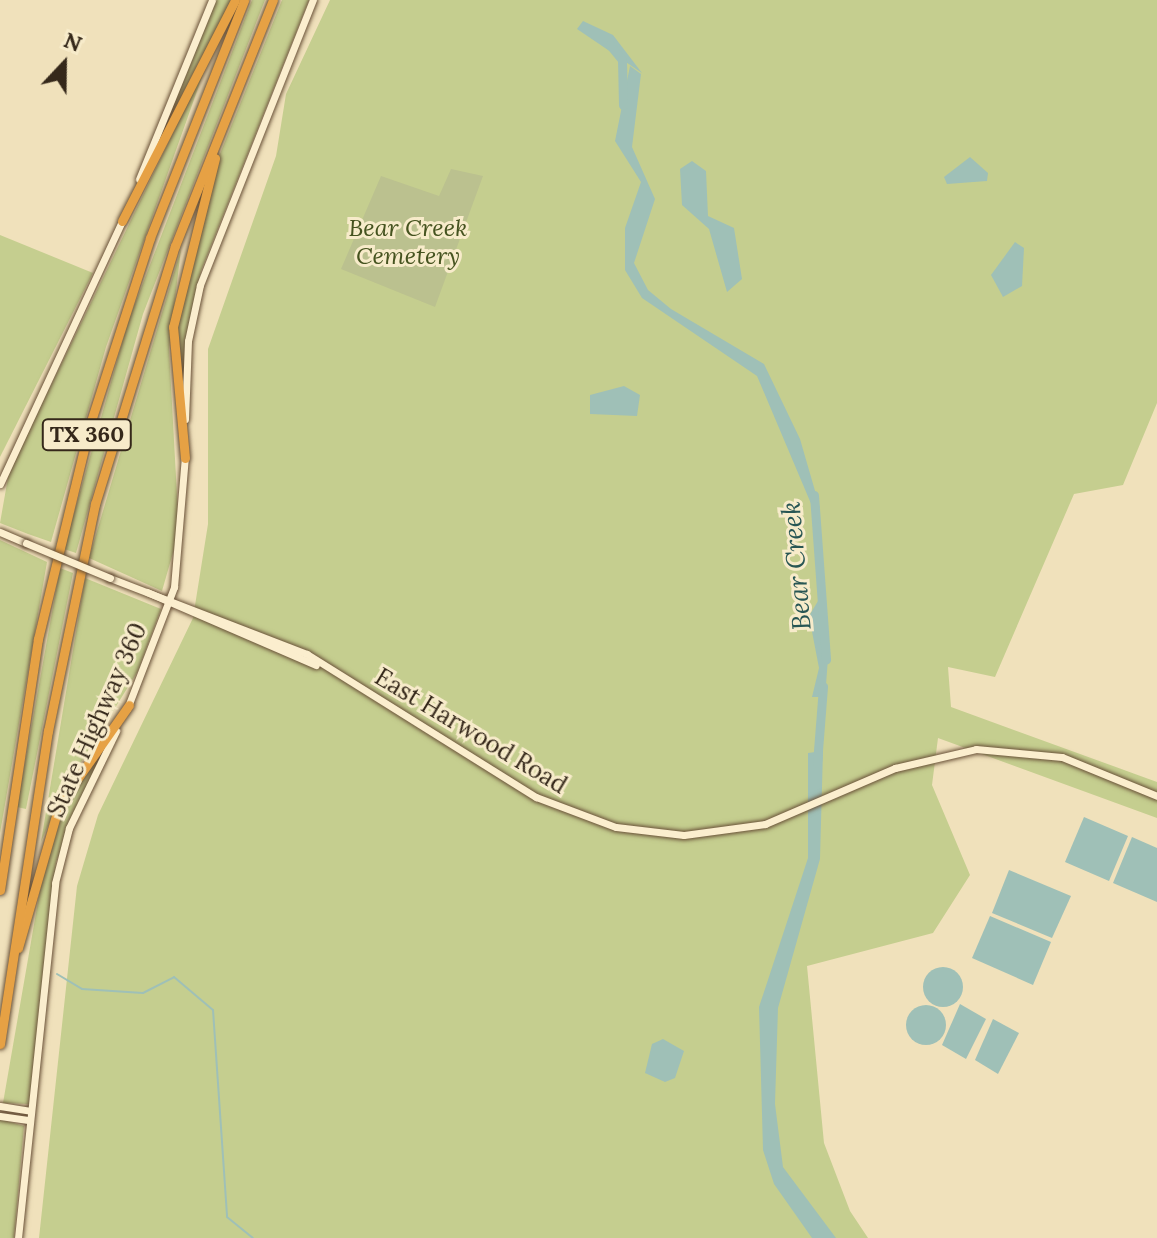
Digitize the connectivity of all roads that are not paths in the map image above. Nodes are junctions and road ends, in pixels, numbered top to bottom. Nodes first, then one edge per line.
1 (212, 0) edge
2 (235, 0) edge
3 (244, 0) edge
4 (273, 0) edge
5 (313, 0) edge
6 (216, 138) junction
7 (122, 221) junction
8 (185, 458) junction
9 (0, 484) edge
10 (0, 532) edge
11 (170, 602) junction
12 (129, 705) junction
13 (1157, 796) edge
14 (0, 890) edge
15 (12, 967) junction
16 (0, 1044) edge
17 (0, 1106) edge
18 (31, 1115) junction
19 (0, 1116) edge
20 (18, 1238) edge

1 - 7 main road
2 - 7 highway
3 - 14 highway, TX 360
4 - 6 highway, TX 360
5 - 8 main road, State Highway 360
6 - 8 highway
6 - 15 highway, TX 360
7 - 9 main road
8 - 11 main road, State Highway 360
10 - 11 main road, East Harwood Road, bridge
11 - 12 main road, State Highway 360
11 - 13 main road, East Harwood Road
12 - 15 highway
12 - 18 main road, State Highway 360
15 - 16 highway, TX 360
17 - 18 main road
18 - 19 main road
18 - 20 main road, State Highway 360

